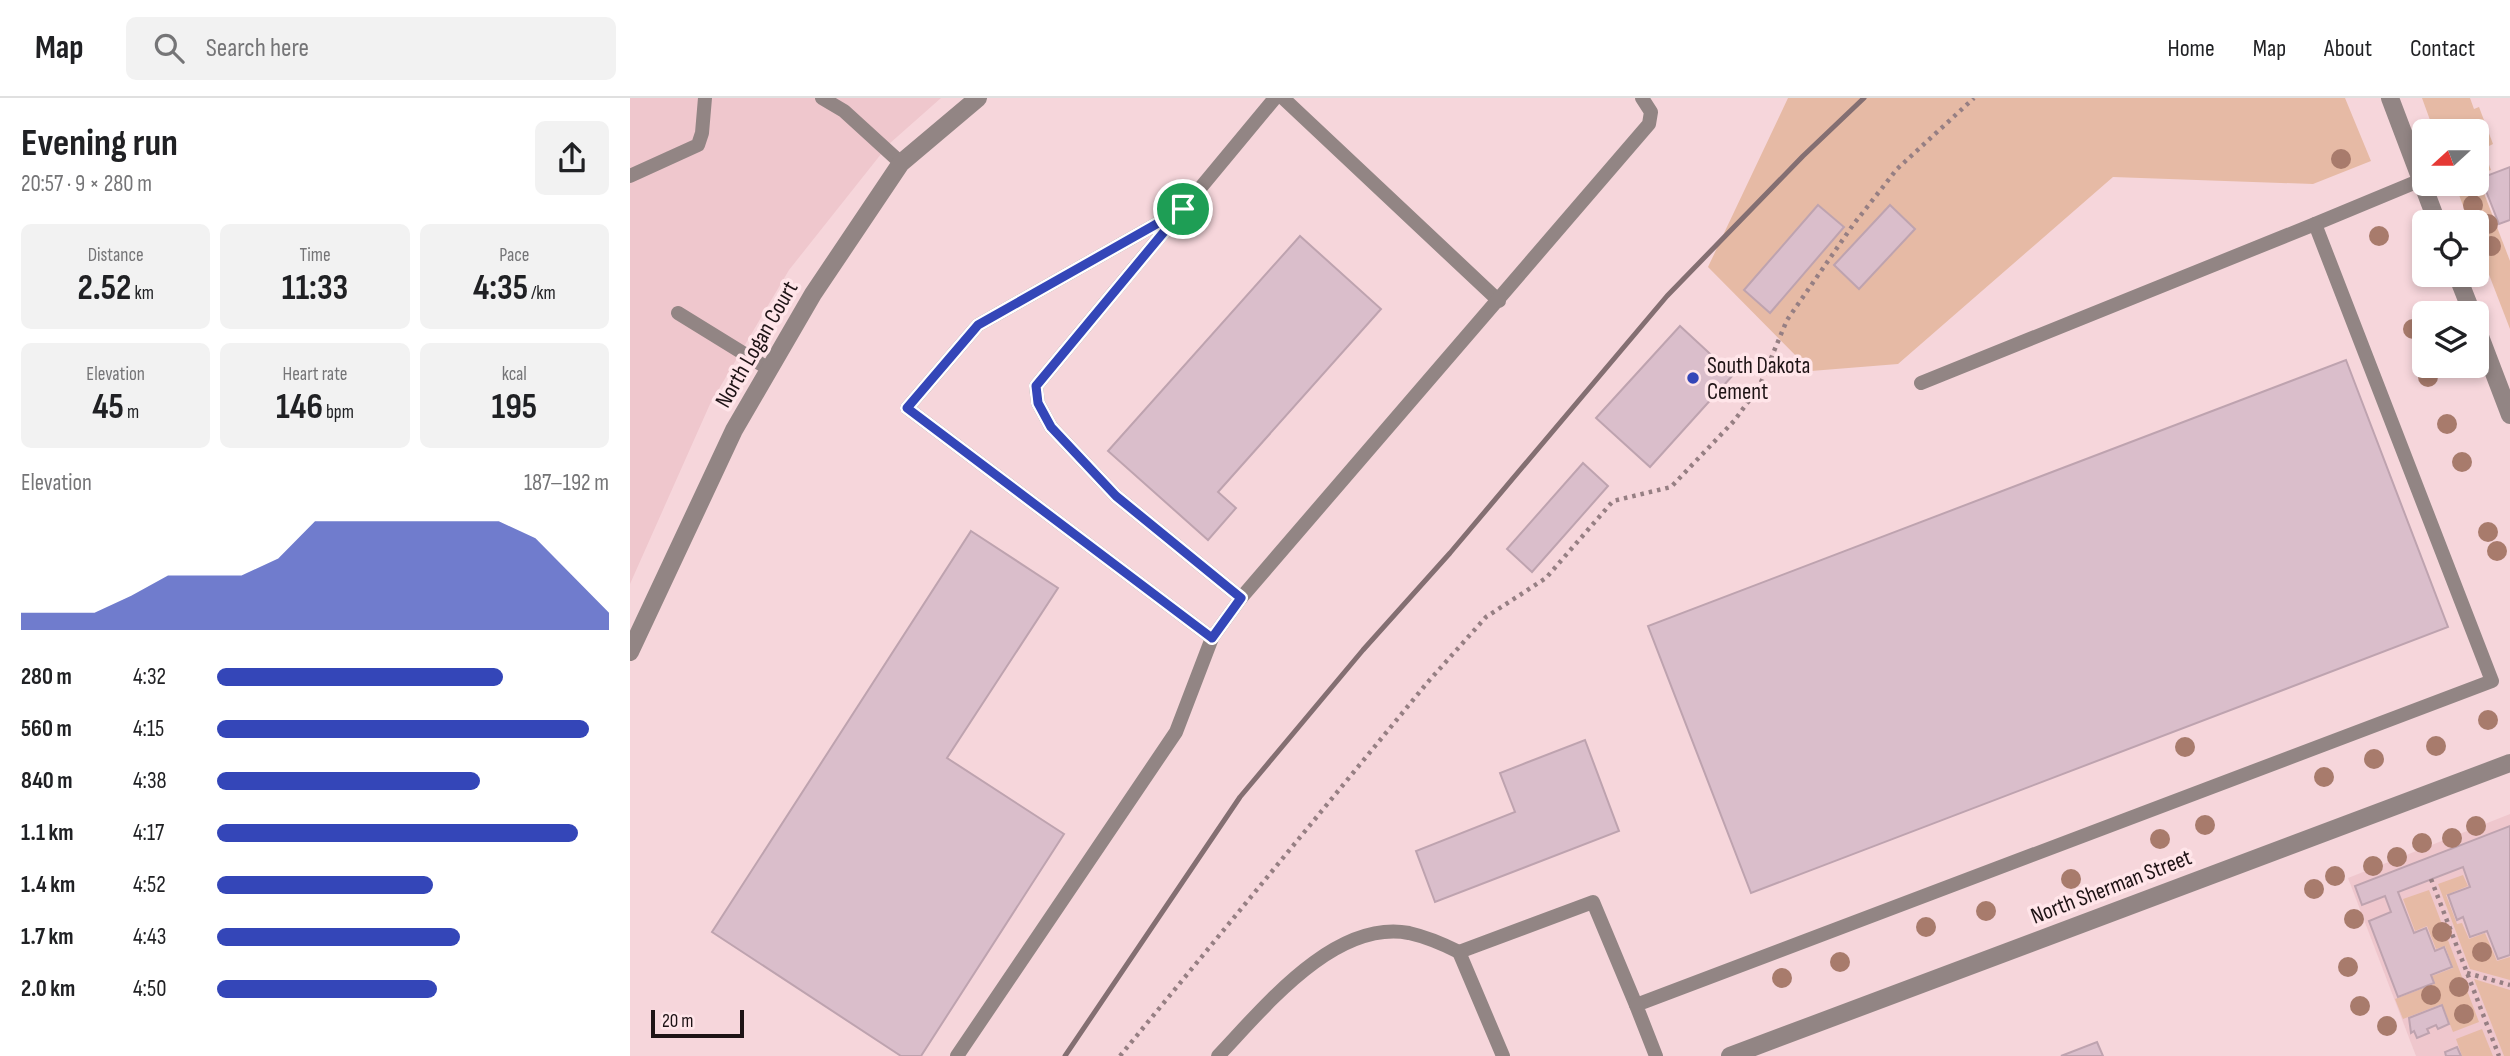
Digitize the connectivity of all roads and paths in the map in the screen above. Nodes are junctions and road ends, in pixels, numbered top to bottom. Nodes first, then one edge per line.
1 (705, 98) edge
2 (822, 98) edge
3 (978, 98) edge
4 (1275, 98) edge
5 (1283, 98) edge
6 (1642, 98) edge
7 (1974, 98) edge
8 (2390, 98) edge
9 (2412, 156) edge
10 (901, 163) junction
11 (630, 176) edge
12 (2412, 184) edge
13 (1183, 209) junction
14 (2315, 224) junction
15 (1499, 301) junction
16 (678, 313) dead end
17 (2489, 360) edge
18 (769, 369) junction
19 (1921, 383) dead end
20 (2510, 415) edge
21 (1241, 598) junction
22 (1212, 638) junction
23 (630, 652) edge
24 (2510, 763) edge
25 (2431, 879) dead end
26 (1460, 952) junction
27 (2467, 973) junction
28 (2510, 985) edge
29 (1636, 1005) junction
30 (1755, 1051) edge
31 (957, 1056) edge
32 (1120, 1056) edge
33 (1218, 1056) edge
34 (1503, 1056) edge
35 (1656, 1056) edge
36 (1730, 1056) edge
37 (2498, 1056) edge

1 - 11 lane
2 - 10 lane
3 - 10 street, North Logan Court
4 - 13 lane
5 - 15 lane
6 - 15 lane
7 - 32 path
8 - 9 street
10 - 18 street, North Logan Court
12 - 14 lane
13 - 21 lane
13 - 22 lane
14 - 19 lane
14 - 29 lane
15 - 21 lane
16 - 18 lane
17 - 20 street
18 - 23 street, North Logan Court
21 - 22 lane
22 - 31 lane
24 - 30 street, North Sherman Street
25 - 27 path
26 - 29 lane
26 - 33 lane
26 - 34 lane
27 - 28 path
27 - 37 path
29 - 35 lane
30 - 36 street, North Sherman Street

